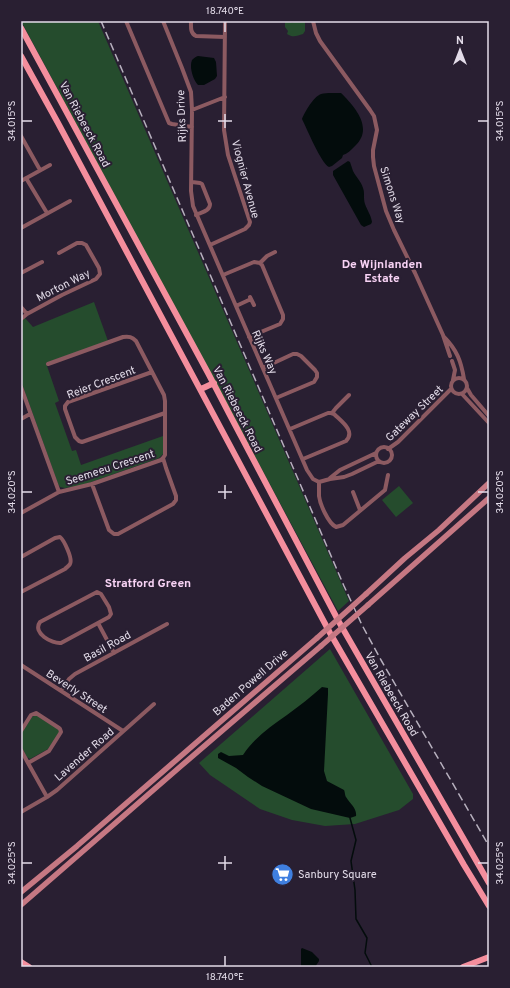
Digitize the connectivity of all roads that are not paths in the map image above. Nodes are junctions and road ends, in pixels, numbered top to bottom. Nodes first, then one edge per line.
1 (126, 21) edge
2 (163, 21) edge
3 (191, 21) edge
4 (225, 21) edge
5 (313, 21) edge
6 (21, 28) edge
7 (225, 37) junction
8 (21, 56) edge
9 (224, 97) junction
10 (66, 109) junction
11 (192, 110) junction
12 (54, 115) junction
13 (192, 127) junction
14 (21, 136) edge
15 (50, 165) dead end
16 (40, 170) junction
17 (26, 178) junction
18 (21, 181) edge
19 (192, 182) junction
20 (70, 201) dead end
21 (47, 213) junction
22 (196, 215) junction
23 (21, 228) edge
24 (138, 244) junction
25 (210, 245) junction
26 (126, 250) junction
27 (275, 252) dead end
28 (59, 253) dead end
29 (42, 262) dead end
30 (260, 263) junction
31 (21, 274) edge
32 (223, 275) junction
33 (254, 305) dead end
34 (236, 306) junction
35 (21, 307) edge
36 (27, 314) junction
37 (21, 319) edge
38 (443, 335) junction
39 (249, 337) junction
40 (450, 356) dead end
41 (452, 361) dead end
42 (48, 364) dead end
43 (263, 368) junction
44 (152, 372) junction
45 (464, 379) junction
46 (453, 380) junction
47 (214, 383) junction
48 (21, 387) edge
49 (467, 388) junction
50 (200, 389) junction
51 (451, 389) junction
52 (462, 394) junction
53 (349, 395) dead end
54 (276, 398) junction
55 (165, 413) junction
56 (332, 413) junction
57 (30, 414) junction
58 (489, 416) edge
59 (21, 419) edge
60 (489, 423) edge
61 (290, 429) junction
62 (388, 449) junction
63 (376, 453) junction
64 (163, 458) junction
65 (303, 459) junction
66 (379, 461) junction
67 (357, 463) junction
68 (360, 471) junction
69 (388, 476) dead end
70 (330, 479) junction
71 (320, 482) junction
72 (92, 484) junction
73 (489, 484) edge
74 (59, 492) junction
75 (352, 492) dead end
76 (489, 498) edge
77 (360, 510) junction
78 (21, 513) edge
79 (21, 556) edge
80 (21, 592) edge
81 (98, 623) junction
82 (167, 624) dead end
83 (114, 653) junction
84 (21, 665) edge
85 (61, 691) junction
86 (154, 704) dead end
87 (21, 731) edge
88 (123, 732) junction
89 (21, 750) edge
90 (28, 762) junction
91 (47, 798) junction
92 (21, 812) edge
93 (489, 883) edge
94 (21, 892) edge
95 (21, 905) edge
96 (489, 906) edge
97 (489, 957) edge
98 (21, 962) edge
99 (29, 967) edge
100 (463, 967) edge

1 - 13 street
2 - 11 street, Rijks Drive
3 - 7 street
4 - 7 street, Viognier Avenue
5 - 38 street, Simons Way
6 - 10 main road, Van Riebeeck Road
7 - 9 street, Viognier Avenue
8 - 12 main road
9 - 11 street
9 - 25 street, Viognier Avenue
10 - 12 main road
10 - 24 main road, Van Riebeeck Road
11 - 13 street, Rijks Drive
12 - 26 main road
13 - 19 street, Rijks Drive
14 - 16 street
15 - 16 street
16 - 17 street
17 - 18 street
17 - 21 street
19 - 22 street, Rijks Drive
19 - 22 street
20 - 21 street
21 - 23 street
22 - 25 street, Rijks Way
24 - 26 main road
24 - 47 main road, Van Riebeeck Road
25 - 32 street, Rijks Way
26 - 50 main road
27 - 30 street
28 - 36 street, Morton Way
29 - 31 street
30 - 32 street
30 - 39 street
32 - 34 street, Rijks Way
33 - 34 street
34 - 39 street, Rijks Way
35 - 36 street
36 - 37 street, Morton Way
38 - 40 street, Simons Way
38 - 45 street, Simons Way
39 - 43 street, Rijks Way
41 - 46 street
42 - 44 street, Seemeeu Crescent
43 - 54 street, Rijks Way
43 - 54 street
44 - 55 street, Seemeeu Crescent
44 - 55 street, Reier Crescent
45 - 46 street
45 - 49 street
46 - 51 street
47 - 50 main road
47 - 93 main road, Van Riebeeck Road
48 - 57 street
49 - 52 street
49 - 58 street
50 - 96 main road
51 - 52 street
51 - 62 street, Gateway Street
52 - 60 street
53 - 56 street
54 - 61 street, Rijks Way
55 - 64 street, Seemeeu Crescent
56 - 61 street
56 - 65 street
57 - 59 street
57 - 74 street
61 - 65 street, Rijks Way
62 - 63 street
62 - 66 street
63 - 66 street
63 - 67 street
64 - 72 street, Seemeeu Crescent
64 - 72 street
65 - 71 street, Rijks Way
66 - 68 street
67 - 68 street
67 - 70 street
68 - 70 street
69 - 77 street
70 - 71 street
71 - 77 street
72 - 74 street, Seemeeu Crescent
73 - 94 main road, Baden Powell Drive, bridge
74 - 78 street, Seemeeu Crescent
75 - 77 street
76 - 95 main road, Baden Powell Drive, bridge
79 - 80 street
81 - 81 street
81 - 83 street
82 - 83 street, Basil Road
83 - 85 street, Basil Road
84 - 85 street, Beverly Street
85 - 88 street, Beverly Street
86 - 88 street, Lavender Road
87 - 90 street
88 - 91 street, Lavender Road
89 - 90 street
90 - 91 street
91 - 92 street, Lavender Road
97 - 100 main road
98 - 99 main road

